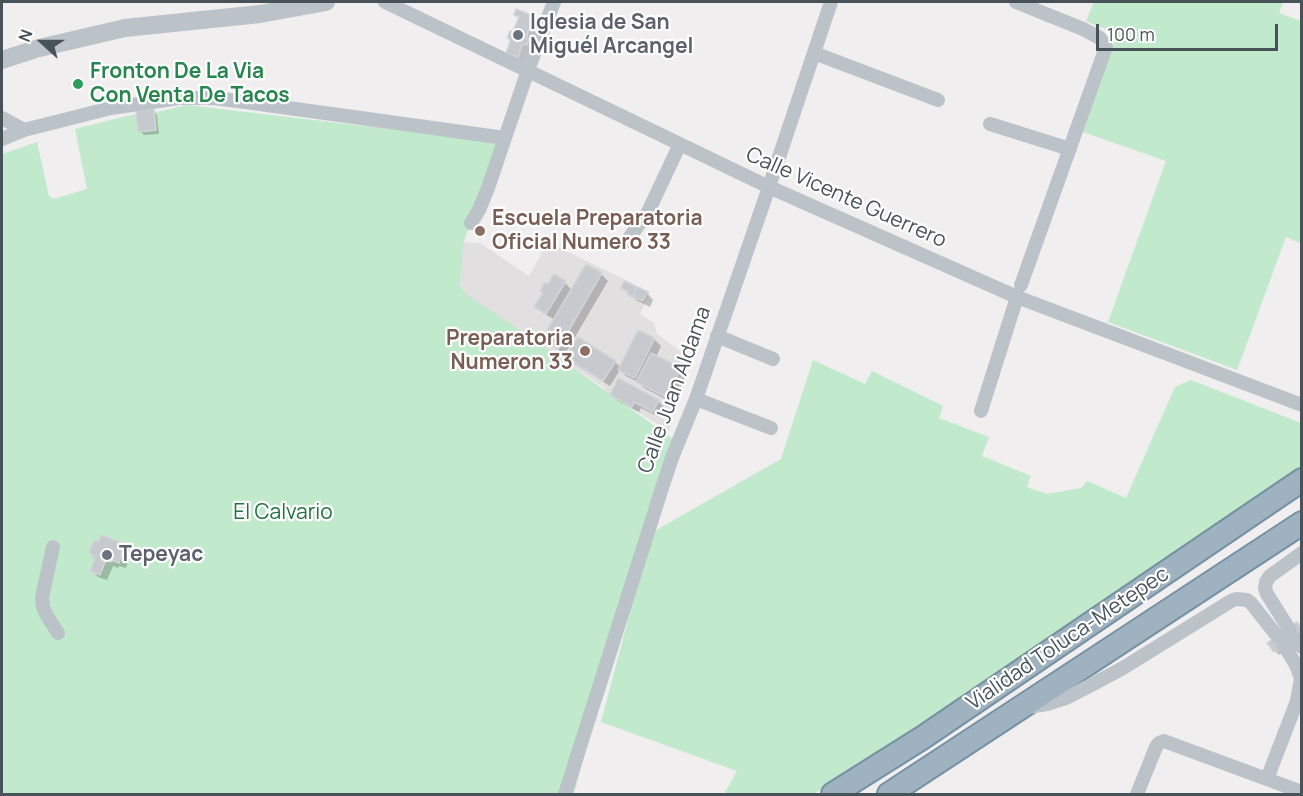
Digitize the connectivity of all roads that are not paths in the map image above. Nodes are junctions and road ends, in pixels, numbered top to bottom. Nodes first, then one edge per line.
1 (326, 2) edge
2 (386, 2) edge
3 (554, 2) edge
4 (831, 2) edge
5 (1016, 2) edge
6 (262, 8) edge
7 (814, 53) junction
8 (2, 60) edge
9 (528, 70) junction
10 (938, 100) dead end
11 (2, 118) edge
12 (990, 124) dead end
13 (24, 130) junction
14 (504, 138) junction
15 (2, 139) edge
16 (680, 144) junction
17 (1070, 149) junction
18 (769, 187) junction
19 (471, 223) dead end
20 (627, 242) dead end
21 (1019, 291) junction
22 (717, 336) junction
23 (773, 359) dead end
24 (696, 399) junction
25 (1302, 405) edge
26 (981, 411) dead end
27 (771, 428) dead end
28 (1302, 480) edge
29 (1302, 524) edge
30 (53, 547) dead end
31 (1302, 553) edge
32 (1267, 594) junction
33 (1251, 603) junction
34 (58, 633) dead end
35 (1289, 639) edge
36 (1301, 674) edge
37 (1299, 700) edge
38 (1020, 708) junction
39 (1267, 779) junction
40 (1302, 792) edge
41 (565, 795) edge
42 (833, 795) edge
43 (889, 795) edge
44 (1137, 795) edge

1 - 6 street
2 - 9 street, Calle Vicente Guerrero
3 - 9 street
4 - 7 street, Calle Juan Aldama
5 - 17 street
6 - 8 street
7 - 10 street
7 - 18 street, Calle Juan Aldama
9 - 14 street
9 - 16 street, Calle Vicente Guerrero
11 - 13 street
12 - 17 street
13 - 14 street
13 - 15 street
14 - 19 street
16 - 18 street, Calle Vicente Guerrero
16 - 20 street
17 - 21 street
18 - 21 street, Calle Vicente Guerrero
18 - 22 street, Calle Juan Aldama
21 - 25 street, Calle Vicente Guerrero
21 - 26 street
22 - 23 street
22 - 24 street, Calle Juan Aldama
24 - 27 street
24 - 41 street, Calle Juan Aldama
28 - 42 highway, Vialidad Toluca-Metepec
29 - 38 highway, Vialidad Toluca-Metepec
30 - 34 street
31 - 32 street
32 - 33 street
32 - 35 street
33 - 35 street
33 - 38 street
35 - 36 street
36 - 37 street
37 - 39 street
38 - 43 highway, Vialidad Toluca-Metepec
39 - 40 street
39 - 44 street

